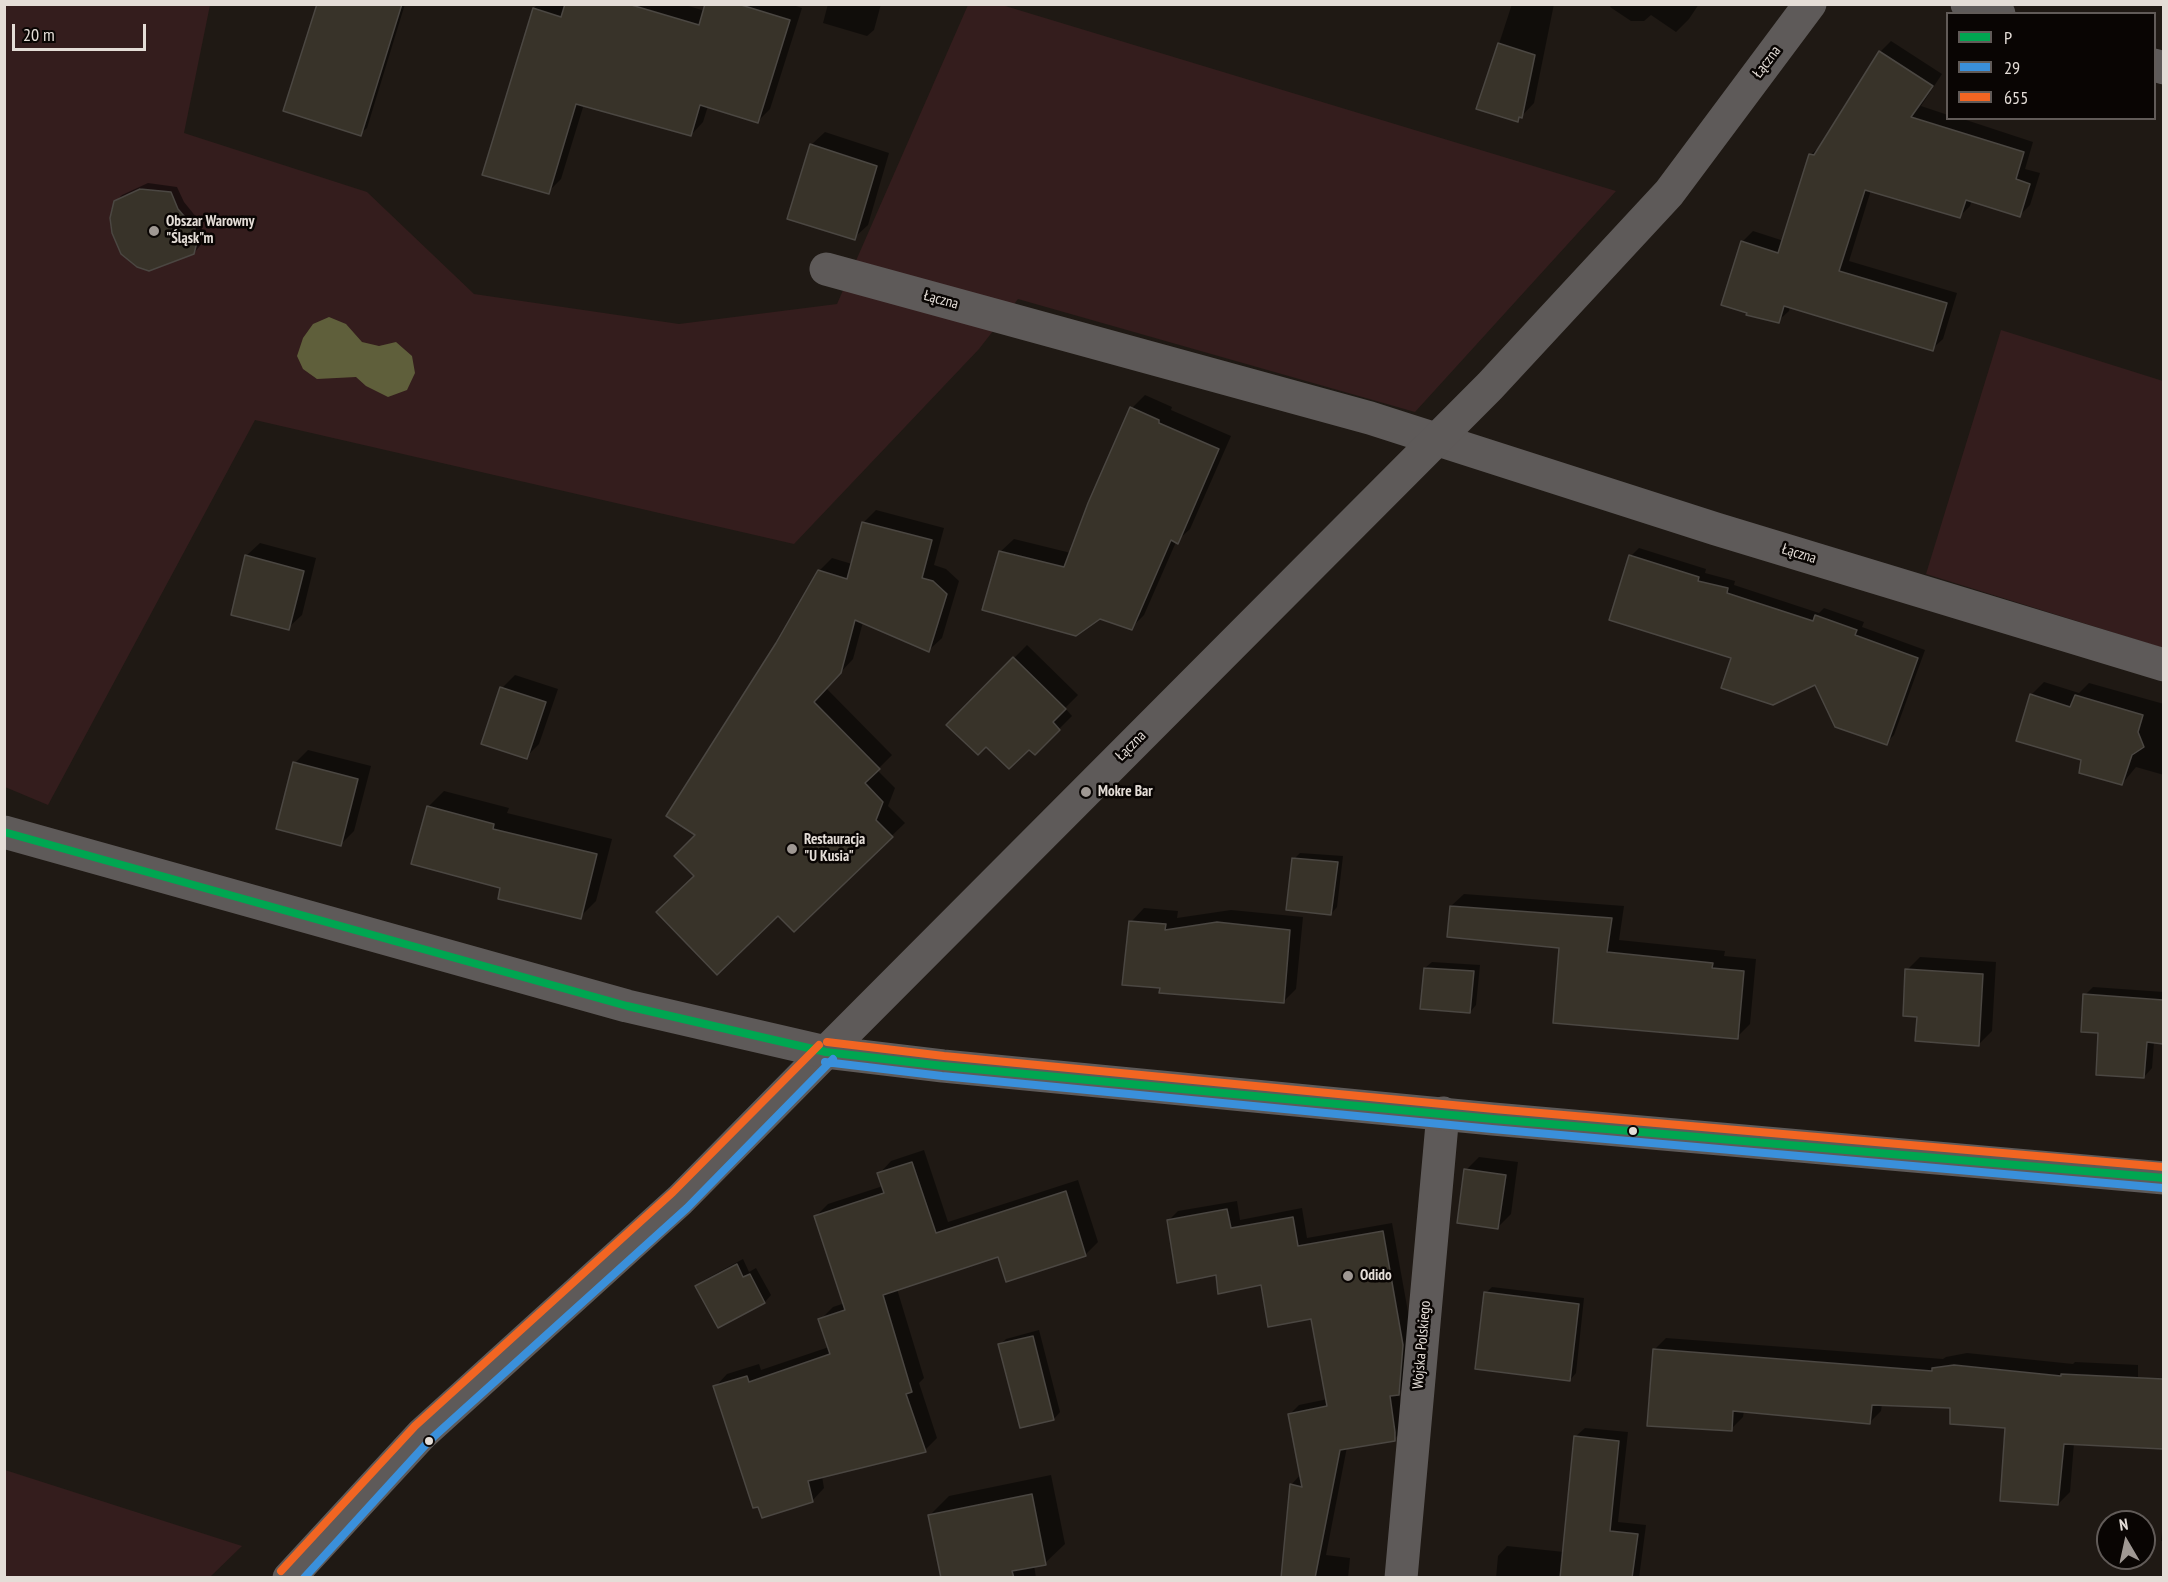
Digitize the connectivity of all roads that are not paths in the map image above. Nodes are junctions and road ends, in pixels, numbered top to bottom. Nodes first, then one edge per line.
1 (1810, 4) edge
2 (1967, 4) edge
3 (1993, 12) edge
4 (826, 269) dead end
5 (1436, 440) junction
6 (2163, 665) edge
7 (4, 832) edge
8 (826, 1052) junction
9 (1443, 1113) junction
10 (2163, 1178) edge
11 (289, 1578) edge
12 (1401, 1578) edge

1 - 5 street, Łączna
2 - 3 street
4 - 5 street, Łączna
5 - 6 street, Łączna
5 - 8 street, Łączna
7 - 8 street
8 - 9 street
8 - 11 street, Łączna
9 - 10 street
9 - 12 street, Wojska Polskiego

